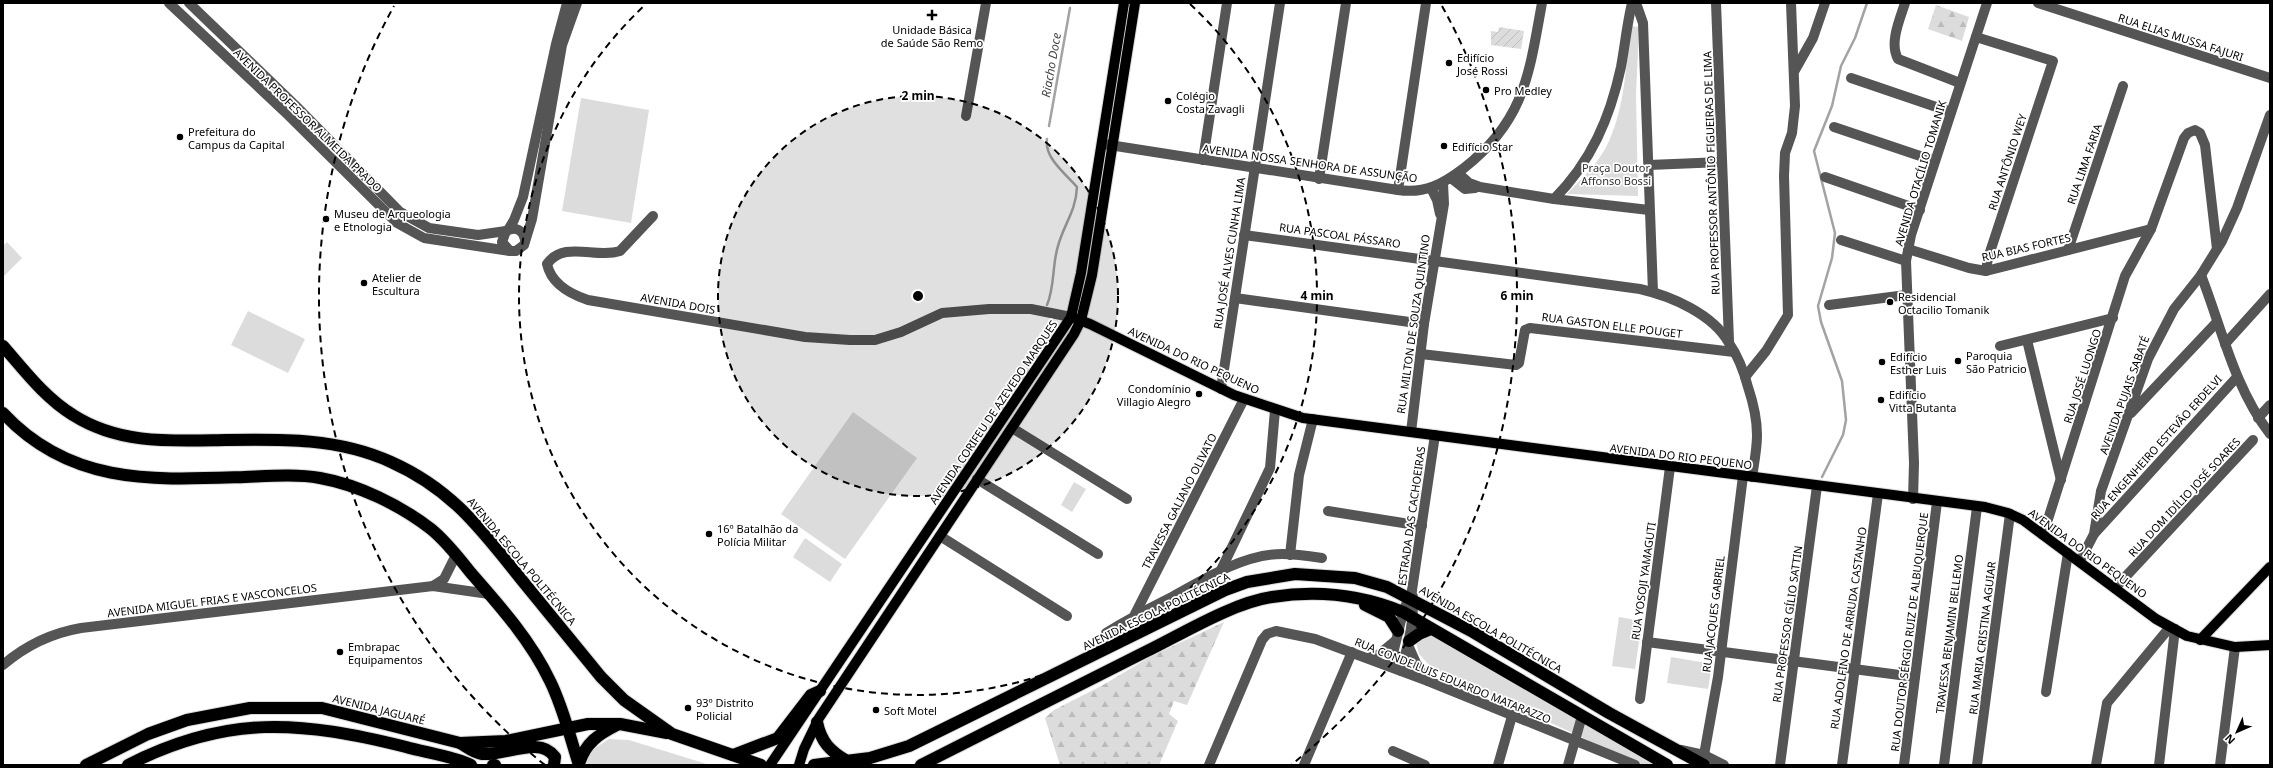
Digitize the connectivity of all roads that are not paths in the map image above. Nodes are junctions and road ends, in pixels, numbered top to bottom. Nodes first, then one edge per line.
1 (169, 3) edge
2 (189, 3) edge
3 (567, 3) edge
4 (577, 3) edge
5 (986, 3) edge
6 (1130, 3) edge
7 (1227, 3) edge
8 (1280, 3) edge
9 (1346, 3) edge
10 (1426, 3) edge
11 (1542, 3) edge
12 (1632, 3) edge
13 (1636, 3) edge
14 (1716, 3) edge
15 (1791, 3) edge
16 (1825, 3) edge
17 (1905, 3) edge
18 (1987, 3) edge
19 (2038, 3) edge
20 (1976, 37) junction
21 (1795, 70) junction
22 (1851, 78) dead end
23 (2270, 78) edge
24 (1960, 83) junction
25 (2123, 86) dead end
26 (283, 93) junction
27 (295, 105) junction
28 (280, 108) junction
29 (1951, 112) junction
30 (2270, 115) edge
31 (966, 116) dead end
32 (1834, 127) dead end
33 (1108, 145) junction
34 (1203, 160) junction
35 (1935, 161) junction
36 (1722, 162) junction
37 (1649, 165) junction
38 (1254, 169) junction
39 (1826, 177) dead end
40 (1451, 178) junction
41 (1319, 179) junction
42 (1459, 186) junction
43 (1480, 187) junction
44 (1431, 188) junction
45 (1398, 190) junction
46 (1445, 196) junction
47 (1554, 199) junction
48 (1649, 210) junction
49 (1920, 210) junction
50 (653, 216) dead end
51 (1440, 220) junction
52 (2151, 229) junction
53 (507, 230) junction
54 (1244, 235) junction
55 (525, 240) junction
56 (1841, 240) dead end
57 (1908, 249) junction
58 (2218, 249) junction
59 (2068, 250) junction
60 (510, 251) junction
61 (1433, 260) junction
62 (1906, 261) junction
63 (1986, 271) junction
64 (2201, 275) junction
65 (1653, 292) junction
66 (2270, 294) edge
67 (1906, 295) junction
68 (1235, 298) junction
69 (1829, 305) dead end
70 (1076, 318) junction
71 (2113, 318) junction
72 (2217, 322) junction
73 (1424, 324) junction
74 (2027, 340) junction
75 (1729, 341) junction
76 (2225, 344) junction
77 (3, 346) edge
78 (2000, 346) dead end
79 (1734, 352) junction
80 (1421, 354) junction
81 (1745, 377) junction
82 (2237, 377) junction
83 (1221, 389) junction
84 (1244, 398) junction
85 (2270, 404) edge
86 (1276, 410) junction
87 (3, 413) edge
88 (2128, 416) junction
89 (2258, 418) junction
90 (1313, 419) junction
91 (1012, 428) junction
92 (1411, 432) junction
93 (2270, 434) edge
94 (1435, 435) junction
95 (2253, 440) dead end
96 (1670, 467) junction
97 (1747, 477) junction
98 (977, 479) junction
99 (2060, 480) junction
100 (1817, 486) junction
101 (1878, 494) junction
102 (1127, 499) dead end
103 (1913, 499) junction
104 (1937, 502) junction
105 (1977, 507) junction
106 (1328, 511) dead end
107 (2010, 514) junction
108 (1422, 526) junction
109 (2043, 534) junction
110 (2094, 534) junction
111 (940, 536) junction
112 (2068, 553) junction
113 (1098, 554) dead end
114 (456, 555) junction
115 (1290, 555) junction
116 (1322, 558) dead end
117 (2080, 561) junction
118 (2270, 567) edge
119 (1221, 570) junction
120 (433, 586) junction
121 (2115, 588) junction
122 (490, 594) junction
123 (1346, 596) junction
124 (1412, 599) junction
125 (1135, 614) junction
126 (1407, 615) junction
127 (1067, 616) dead end
128 (2172, 628) junction
129 (1430, 629) junction
130 (1106, 633) dead end
131 (1396, 636) junction
132 (2200, 640) junction
133 (1646, 642) junction
134 (1408, 643) junction
135 (2270, 645) edge
136 (2235, 647) junction
137 (1352, 652) junction
138 (1721, 652) junction
139 (1368, 658) junction
140 (1794, 662) junction
141 (3, 666) edge
142 (1390, 666) junction
143 (1854, 670) junction
144 (1401, 671) junction
145 (1915, 677) junction
146 (1428, 681) junction
147 (820, 691) junction
148 (2046, 692) dead end
149 (1640, 699) dead end
150 (1609, 713) junction
151 (1512, 716) junction
152 (1582, 716) junction
153 (817, 722) junction
154 (620, 724) junction
155 (566, 727) junction
156 (672, 734) junction
157 (1574, 741) junction
158 (458, 742) junction
159 (1393, 751) dead end
160 (733, 755) junction
161 (1704, 760) edge
162 (847, 761) junction
163 (579, 764) edge
164 (86, 765) edge
165 (128, 765) edge
166 (471, 765) edge
167 (554, 765) edge
168 (761, 765) edge
169 (770, 765) edge
170 (799, 765) edge
171 (814, 765) edge
172 (921, 765) edge
173 (1209, 765) edge
174 (1304, 765) edge
175 (1425, 765) edge
176 (1498, 765) edge
177 (1568, 765) edge
178 (1634, 765) edge
179 (1667, 765) edge
180 (1724, 765) edge
181 (1780, 765) edge
182 (1842, 765) edge
183 (1904, 765) edge
184 (1944, 765) edge
185 (1977, 765) edge
186 (2096, 765) edge
187 (2159, 765) edge
188 (2220, 765) edge

1 - 28 street, AVENIDA PROFESSOR ALMEIDA PRADO
2 - 26 street, AVENIDA PROFESSOR ALMEIDA PRADO
3 - 53 street
4 - 55 street
5 - 31 street
6 - 33 main road, AVENIDA CORIFEU DE AZEVEDO MARQUES
7 - 34 street
8 - 38 street, RUA JOSÉ ALVES CUNHA LIMA
9 - 41 street
10 - 45 street
11 - 40 street, AVENIDA NOSSA SENHORA DE ASSUNÇÃO
12 - 47 street
13 - 37 street
14 - 36 street, RUA PROFESSOR ANTÔNIO FIGUEIRAS DE LIMA
15 - 21 street
16 - 21 street
17 - 24 street
18 - 20 street, AVENIDA OTACÍLIO TOMANIK
19 - 23 street, RUA ELIAS MUSSA FAJURI
20 - 24 street, AVENIDA OTACÍLIO TOMANIK
20 - 63 street, RUA ANTÔNIO WEY
21 - 81 street
22 - 29 street
24 - 29 street, AVENIDA OTACÍLIO TOMANIK
25 - 59 street, RUA LIMA FARIA
26 - 27 street, AVENIDA PROFESSOR ALMEIDA PRADO
26 - 28 street
27 - 28 street
27 - 53 street, AVENIDA PROFESSOR ALMEIDA PRADO
28 - 60 street, AVENIDA PROFESSOR ALMEIDA PRADO
29 - 35 street, AVENIDA OTACÍLIO TOMANIK
30 - 58 street, AVENIDA PUJAIS SABATÉ
32 - 35 street
33 - 34 street, AVENIDA NOSSA SENHORA DE ASSUNÇÃO
33 - 70 main road, AVENIDA CORIFEU DE AZEVEDO MARQUES
34 - 38 street, AVENIDA NOSSA SENHORA DE ASSUNÇÃO
35 - 49 street, AVENIDA OTACÍLIO TOMANIK
36 - 37 street
36 - 75 street, RUA PROFESSOR ANTÔNIO FIGUEIRAS DE LIMA
37 - 48 street
38 - 41 street, AVENIDA NOSSA SENHORA DE ASSUNÇÃO
38 - 54 street, RUA JOSÉ ALVES CUNHA LIMA
39 - 49 street
40 - 42 street
40 - 43 street
40 - 44 street, AVENIDA NOSSA SENHORA DE ASSUNÇÃO
40 - 46 street, RUA MILTON DE SOUZA QUINTINO
41 - 45 street, AVENIDA NOSSA SENHORA DE ASSUNÇÃO
42 - 43 street
42 - 46 street
43 - 47 street
44 - 45 street, AVENIDA NOSSA SENHORA DE ASSUNÇÃO
44 - 51 street, RUA MILTON DE SOUZA QUINTINO
46 - 51 street, RUA MILTON DE SOUZA QUINTINO
47 - 48 street
48 - 65 street
49 - 57 street, AVENIDA OTACÍLIO TOMANIK
50 - 70 street, AVENIDA DOIS
51 - 61 street, RUA MILTON DE SOUZA QUINTINO
52 - 58 street, RUA JOSÉ LUONGO
52 - 59 street, RUA BIAS FORTES
52 - 71 street, RUA JOSÉ LUONGO
53 - 55 street
53 - 60 street
54 - 61 street, RUA PASCOAL PÁSSARO
54 - 68 street, RUA JOSÉ ALVES CUNHA LIMA
55 - 60 street
56 - 62 street
57 - 62 street, AVENIDA OTACÍLIO TOMANIK
57 - 63 street, RUA BIAS FORTES
58 - 64 street, AVENIDA PUJAIS SABATÉ
59 - 63 street, RUA BIAS FORTES
61 - 65 street, RUA PASCOAL PÁSSARO
61 - 73 street, RUA MILTON DE SOUZA QUINTINO
62 - 67 street, AVENIDA OTACÍLIO TOMANIK
64 - 72 street
64 - 88 street, AVENIDA PUJAIS SABATÉ
65 - 75 street, RUA PASCOAL PÁSSARO
66 - 76 street
67 - 69 street
67 - 103 street, AVENIDA OTACÍLIO TOMANIK
68 - 73 street
68 - 83 street, RUA JOSÉ ALVES CUNHA LIMA
70 - 83 main road, AVENIDA DO RIO PEQUENO
70 - 91 main road, AVENIDA CORIFEU DE AZEVEDO MARQUES
70 - 147 main road, AVENIDA CORIFEU DE AZEVEDO MARQUES
71 - 74 street
71 - 99 street, RUA JOSÉ LUONGO
72 - 76 street
72 - 88 street
73 - 80 street, RUA MILTON DE SOUZA QUINTINO
74 - 78 street
74 - 99 street
75 - 79 street, RUA JACQUES GABRIEL
76 - 82 street
77 - 156 highway, AVENIDA ESCOLA POLITÉCNICA
79 - 80 street, RUA GASTON ELLE POUGET
79 - 81 street, RUA JACQUES GABRIEL
80 - 92 street, RUA MILTON DE SOUZA QUINTINO
81 - 97 street, RUA JACQUES GABRIEL
82 - 89 street
82 - 110 street, RUA ENGENHEIRO ESTEVÃO ERDELVI
83 - 84 main road, AVENIDA DO RIO PEQUENO
84 - 86 main road, AVENIDA DO RIO PEQUENO
84 - 125 street, TRAVESSA GALIANO OLIVATO
85 - 89 street
86 - 90 main road, AVENIDA DO RIO PEQUENO
86 - 119 street
87 - 114 highway
88 - 110 street, AVENIDA PUJAIS SABATÉ
89 - 93 street
90 - 92 main road, AVENIDA DO RIO PEQUENO
90 - 115 street
91 - 98 main road, AVENIDA CORIFEU DE AZEVEDO MARQUES
91 - 102 street
92 - 94 main road, AVENIDA DO RIO PEQUENO
94 - 96 main road, AVENIDA DO RIO PEQUENO
94 - 108 street, ESTRADA DAS CACHOEIRAS
95 - 121 street, RUA DOM IDÍLIO JOSÉ SOARES
96 - 97 main road, AVENIDA DO RIO PEQUENO
96 - 133 street, RUA YOSOJI YAMAGUTI
97 - 100 main road, AVENIDA DO RIO PEQUENO
97 - 138 street, RUA JACQUES GABRIEL
98 - 111 main road, AVENIDA CORIFEU DE AZEVEDO MARQUES
98 - 113 street
99 - 109 street, RUA JOSÉ LUONGO
100 - 101 main road, AVENIDA DO RIO PEQUENO
100 - 140 street, RUA PROFESSOR GÍLIO SATTIN
101 - 103 main road, AVENIDA DO RIO PEQUENO
101 - 143 street, RUA ADOLFINO DE ARRUDA CASTANHO
103 - 104 main road, AVENIDA DO RIO PEQUENO
104 - 105 main road, AVENIDA DO RIO PEQUENO
104 - 145 street, RUA DOUTOR SÉRGIO RUIZ DE ALBUQUERQUE
105 - 107 main road, AVENIDA DO RIO PEQUENO
105 - 184 street, TRAVESSA BENJAMIN BELLEMO
106 - 108 street
107 - 109 main road, AVENIDA DO RIO PEQUENO
107 - 185 street, RUA MARIA CRISTINA AGUIAR
108 - 124 street, ESTRADA DAS CACHOEIRAS
109 - 112 main road, AVENIDA DO RIO PEQUENO
110 - 117 street, AVENIDA PUJAIS SABATÉ
111 - 127 street
111 - 153 main road, AVENIDA CORIFEU DE AZEVEDO MARQUES
112 - 117 main road, AVENIDA DO RIO PEQUENO
112 - 148 street
114 - 120 street
114 - 122 highway
115 - 116 street
115 - 119 street
117 - 121 main road, AVENIDA DO RIO PEQUENO
118 - 132 main road
119 - 125 street
120 - 122 street, AVENIDA MIGUEL FRIAS E VASCONCELOS
120 - 141 street, AVENIDA MIGUEL FRIAS E VASCONCELOS
121 - 128 main road, AVENIDA DO RIO PEQUENO
122 - 155 highway
123 - 126 highway
123 - 131 highway
123 - 172 highway
124 - 126 street, ESTRADA DAS CACHOEIRAS
124 - 150 highway, AVENIDA ESCOLA POLITÉCNICA
124 - 162 highway, AVENIDA ESCOLA POLITÉCNICA
125 - 130 street
126 - 129 highway
126 - 131 street, ESTRADA DAS CACHOEIRAS
126 - 134 street, ESTRADA DAS CACHOEIRAS
128 - 132 main road, AVENIDA DO RIO PEQUENO
128 - 186 street
128 - 187 street
129 - 134 highway
129 - 152 highway
131 - 139 street
131 - 142 street, ESTRADA DAS CACHOEIRAS
132 - 136 main road, AVENIDA DO RIO PEQUENO
133 - 138 street
133 - 149 street, RUA YOSOJI YAMAGUTI
134 - 144 street, ESTRADA DAS CACHOEIRAS
134 - 146 street
135 - 136 main road, AVENIDA DO RIO PEQUENO
136 - 188 street
137 - 139 street, RUA CONDE LUIS EDUARDO MATARAZZO
137 - 173 street, RUA CONDE LUIS EDUARDO MATARAZZO
137 - 174 street
138 - 140 street
138 - 161 street, RUA JACQUES GABRIEL
139 - 142 street, RUA CONDE LUIS EDUARDO MATARAZZO
140 - 143 street
140 - 181 street, RUA PROFESSOR GÍLIO SATTIN
142 - 144 street, RUA CONDE LUIS EDUARDO MATARAZZO
143 - 145 street
143 - 182 street, RUA ADOLFINO DE ARRUDA CASTANHO
144 - 146 street, RUA CONDE LUIS EDUARDO MATARAZZO
145 - 183 street, RUA DOUTOR SÉRGIO RUIZ DE ALBUQUERQUE
146 - 151 street, RUA CONDE LUIS EDUARDO MATARAZZO
147 - 160 highway
147 - 169 main road, AVENIDA CORIFEU DE AZEVEDO MARQUES
150 - 152 highway
150 - 161 highway, AVENIDA ESCOLA POLITÉCNICA
151 - 157 street, RUA CONDE LUIS EDUARDO MATARAZZO
151 - 176 street
152 - 157 street
152 - 179 highway
153 - 162 highway
153 - 170 main road, AVENIDA CORIFEU DE AZEVEDO MARQUES
154 - 155 highway, AVENIDA JAGUARÉ
154 - 156 highway, AVENIDA JAGUARÉ
154 - 163 highway
155 - 158 highway, AVENIDA JAGUARÉ
155 - 163 highway
156 - 160 highway, AVENIDA ESCOLA POLITÉCNICA
157 - 177 street
157 - 178 street, RUA CONDE LUIS EDUARDO MATARAZZO
158 - 164 highway, AVENIDA JAGUARÉ
158 - 167 highway
159 - 175 street
160 - 168 highway, AVENIDA ESCOLA POLITÉCNICA
161 - 180 street, AVENIDA ESCOLA POLITÉCNICA
162 - 171 highway, AVENIDA ESCOLA POLITÉCNICA
165 - 166 highway

